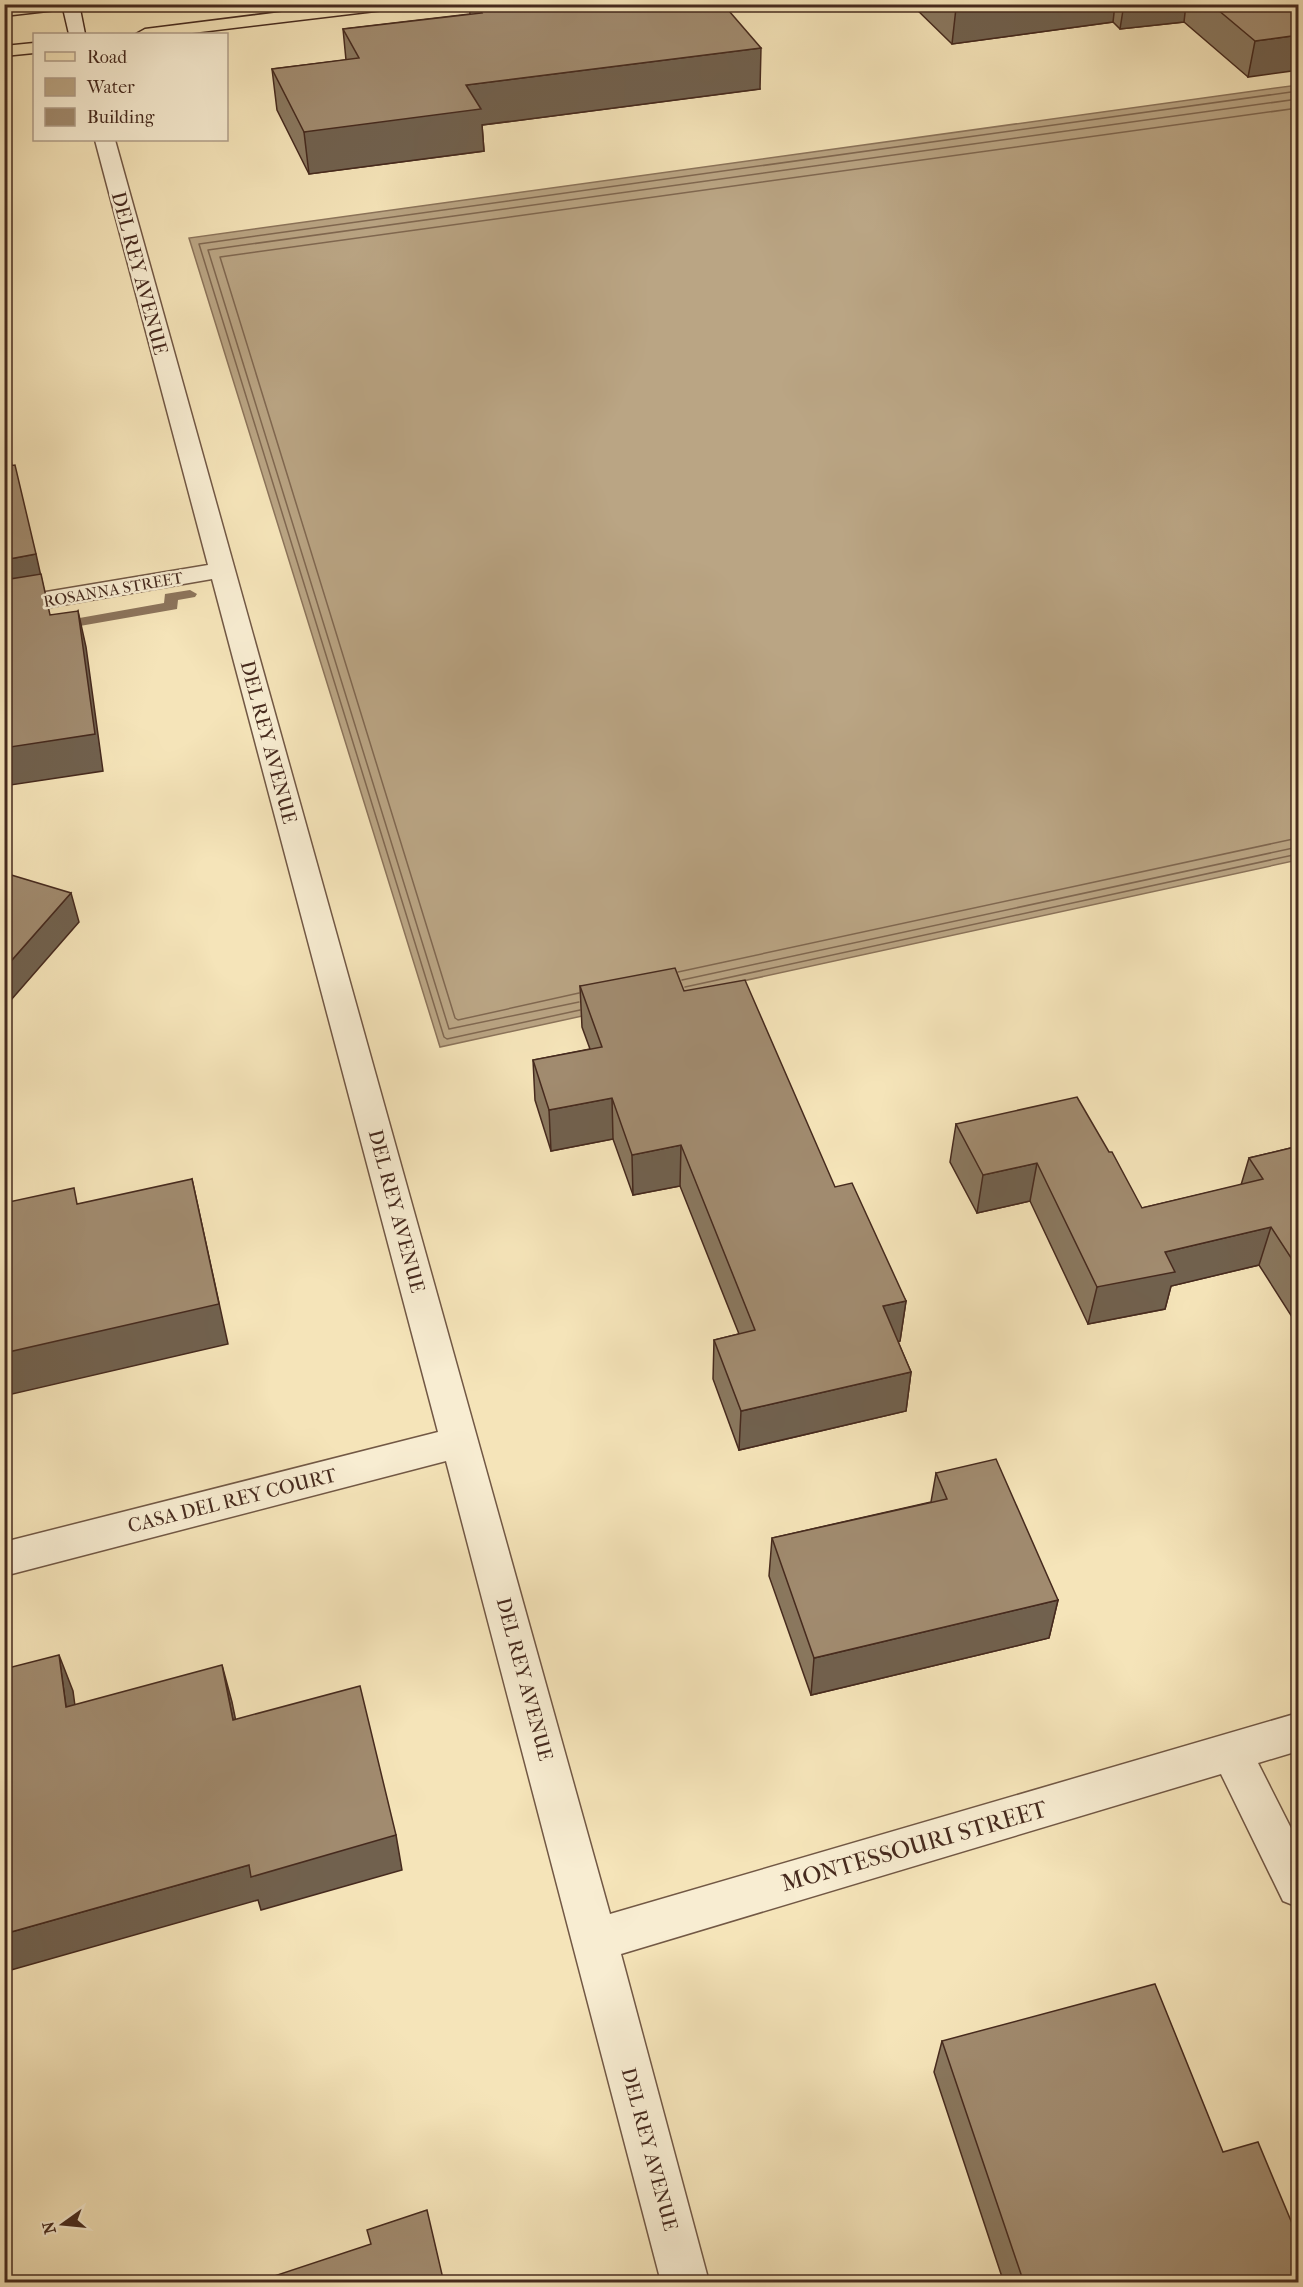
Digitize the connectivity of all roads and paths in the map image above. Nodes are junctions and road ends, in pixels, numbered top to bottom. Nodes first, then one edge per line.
1 (65, 4) edge
2 (70, 4) edge
3 (392, 4) edge
4 (4, 11) edge
5 (77, 33) edge
6 (153, 33) edge
7 (33, 48) edge
8 (4, 51) edge
9 (105, 141) edge
10 (221, 570) junction
11 (4, 607) edge
12 (460, 1442) junction
13 (4, 1559) edge
14 (1299, 1732) edge
15 (1232, 1753) junction
16 (1299, 1886) edge
17 (596, 1940) junction
18 (685, 2283) edge

1 - 4 main road
2 - 5 street
3 - 6 main road
7 - 8 main road
9 - 10 street, DEL REY AVENUE
10 - 11 street, ROSANNA STREET
10 - 12 street, DEL REY AVENUE
12 - 13 street, CASA DEL REY COURT
12 - 17 street, DEL REY AVENUE
14 - 15 street, MONTESSOURI STREET
15 - 16 street
15 - 17 street, MONTESSOURI STREET
17 - 18 street, DEL REY AVENUE

